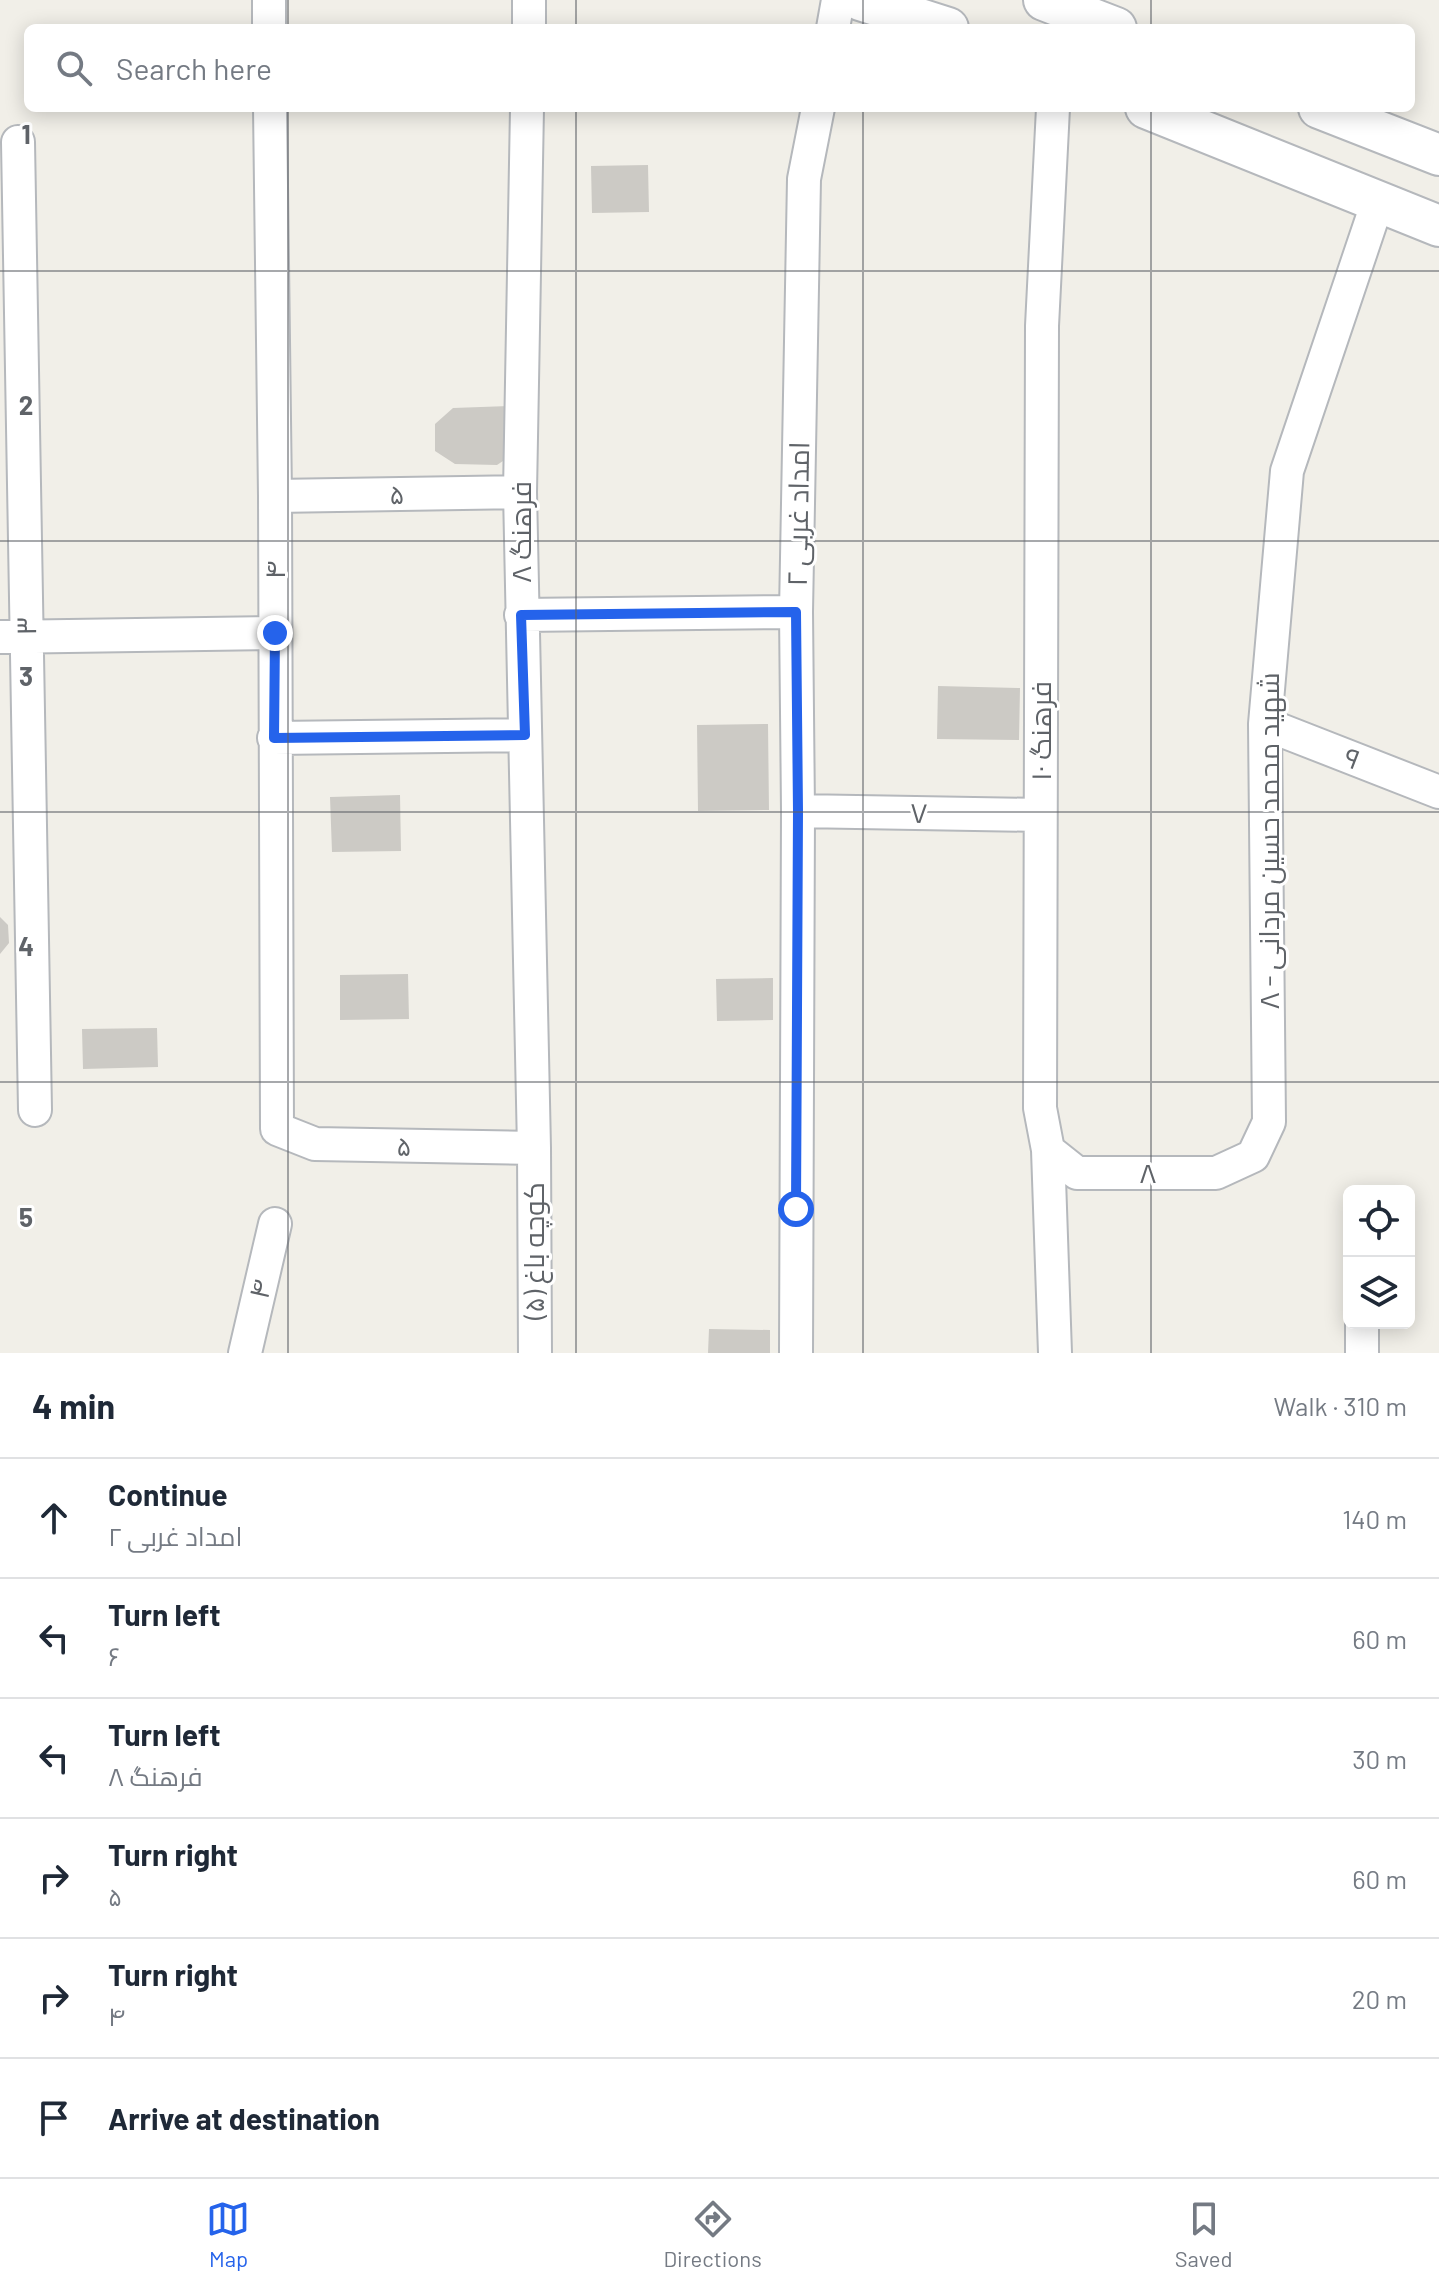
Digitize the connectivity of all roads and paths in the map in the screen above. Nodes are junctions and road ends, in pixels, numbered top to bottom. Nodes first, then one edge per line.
1 (269, 0) edge
2 (529, 0) edge
3 (838, 0) edge
4 (860, 0) edge
5 (1044, 0) edge
6 (269, 24) edge
7 (529, 24) edge
8 (834, 24) edge
9 (935, 24) edge
10 (1106, 24) edge
11 (270, 112) edge
12 (527, 112) edge
13 (817, 112) edge
14 (1053, 112) edge
15 (1156, 112) edge
16 (1329, 112) edge
17 (18, 142) dead end
18 (1439, 155) edge
19 (1378, 201) junction
20 (1439, 226) edge
21 (520, 492) junction
22 (275, 496) junction
23 (796, 612) junction
24 (521, 615) junction
25 (275, 633) junction
26 (13, 637) edge
27 (1265, 724) junction
28 (525, 735) junction
29 (274, 738) junction
30 (1439, 792) edge
31 (798, 811) junction
32 (1040, 815) junction
33 (35, 1110) dead end
34 (277, 1129) joint
35 (534, 1148) junction
36 (1048, 1150) junction
37 (1253, 1156) joint
38 (275, 1224) dead end
39 (1362, 1329) edge
40 (245, 1353) edge
41 (535, 1353) edge
42 (796, 1353) edge
43 (1055, 1353) edge
44 (1362, 1353) edge

1 - 6 street
2 - 7 street
3 - 8 street
4 - 9 street
5 - 10 street
11 - 22 street, ۴
12 - 21 street, فرهنگ ۸
13 - 23 street, امداد غربی ۲
14 - 32 street, فرهنگ ۱۰
15 - 19 street
16 - 18 street
17 - 26 street, ۳
19 - 20 street
19 - 27 street, شهید محمد حسین مردانی - ۸
21 - 22 street, ۵
21 - 24 street, فرهنگ ۸
22 - 25 street, ۴
23 - 24 street
23 - 31 street, امداد غربی ۲
24 - 28 street, فرهنگ ۸
25 - 26 street
25 - 29 street, ۴
26 - 33 street, ۳
27 - 30 street, ۹
27 - 37 street, شهید محمد حسین مردانی - ۸
28 - 29 street
28 - 35 street, فرهنگ ۸
29 - 34 street, ۴
31 - 32 street, ۷
31 - 42 street, امداد غربی ۲
32 - 36 street, فرهنگ ۱۰
34 - 35 street, ۵
35 - 41 street, کوچه باغ (۵)
36 - 37 street, ۸
36 - 43 street, فرهنگ ۱۰
38 - 40 street, ۴
39 - 44 street

